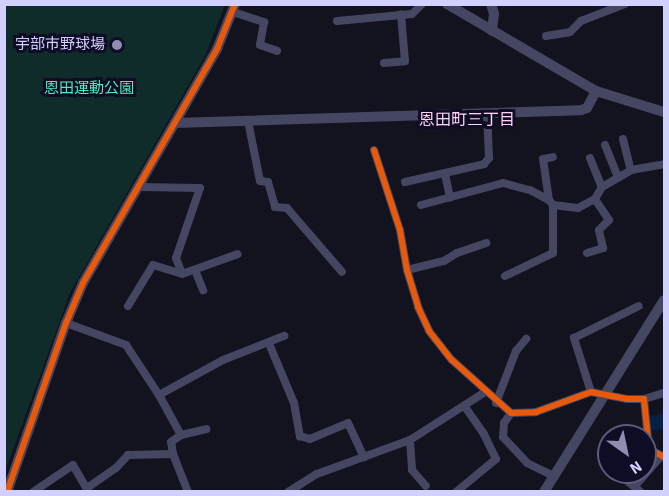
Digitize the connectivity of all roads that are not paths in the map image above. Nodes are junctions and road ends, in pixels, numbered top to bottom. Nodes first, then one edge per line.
1 (422, 4) edge
2 (447, 4) edge
3 (490, 4) edge
4 (625, 4) edge
5 (234, 8) edge
6 (401, 15) junction
7 (337, 21) dead end
8 (492, 31) junction
9 (546, 36) dead end
10 (277, 51) dead end
11 (384, 63) dead end
12 (596, 91) junction
13 (664, 112) edge
14 (487, 113) junction
15 (248, 121) junction
16 (175, 123) junction
17 (623, 139) dead end
18 (605, 144) dead end
19 (374, 150) dead end
20 (553, 157) dead end
21 (590, 158) dead end
22 (664, 164) edge
23 (631, 170) junction
24 (445, 174) junction
25 (618, 177) junction
26 (405, 182) dead end
27 (602, 187) junction
28 (139, 188) junction
29 (450, 197) junction
30 (595, 199) junction
31 (551, 203) junction
32 (421, 205) dead end
33 (486, 243) dead end
34 (587, 253) dead end
35 (238, 254) dead end
36 (195, 270) junction
37 (406, 270) junction
38 (342, 272) dead end
39 (182, 274) junction
40 (505, 276) dead end
41 (203, 290) dead end
42 (664, 300) edge
43 (128, 306) dead end
44 (639, 306) dead end
45 (66, 323) junction
46 (284, 336) dead end
47 (526, 339) dead end
48 (270, 346) dead end
49 (485, 392) junction
50 (591, 392) junction
51 (664, 393) edge
52 (605, 394) junction
53 (159, 395) junction
54 (644, 399) junction
55 (496, 403) junction
56 (465, 407) junction
57 (511, 413) junction
58 (206, 429) dead end
59 (180, 435) junction
60 (410, 440) junction
61 (173, 454) junction
62 (364, 457) junction
63 (663, 457) edge
64 (554, 476) junction
65 (426, 486) dead end
66 (638, 489) edge
67 (38, 490) edge
68 (88, 490) edge
69 (6, 492) edge
70 (188, 492) edge
71 (288, 492) edge
72 (456, 492) edge
73 (543, 492) edge

1 - 6 street
2 - 8 street
3 - 8 street
4 - 9 street
5 - 10 street
5 - 16 street
6 - 7 street
6 - 11 street
8 - 12 street
12 - 13 street
12 - 14 street
14 - 15 street
14 - 24 street
15 - 16 street
15 - 38 street
16 - 28 street
17 - 23 street
18 - 25 street
19 - 37 street
20 - 31 street
21 - 27 street
22 - 23 street
23 - 25 street
24 - 26 street
24 - 29 street
25 - 27 street
27 - 30 street
28 - 39 street
28 - 45 street
29 - 31 street
29 - 32 street
30 - 31 street
30 - 34 street
31 - 40 street
33 - 37 street
35 - 36 street
36 - 39 street
36 - 41 street
37 - 49 street
39 - 43 street
42 - 52 street
44 - 50 street
45 - 53 street
45 - 69 street
46 - 53 street
47 - 55 street
48 - 62 street
49 - 55 street
49 - 56 street
50 - 52 street
50 - 57 street
51 - 54 street
52 - 54 street
52 - 64 street
53 - 59 street
54 - 63 street
55 - 57 street
56 - 60 street
56 - 72 street
57 - 64 street
58 - 59 street
59 - 61 street
60 - 62 street
60 - 65 street
61 - 68 street
61 - 70 street
62 - 71 street
63 - 66 street
64 - 73 street
67 - 68 street

